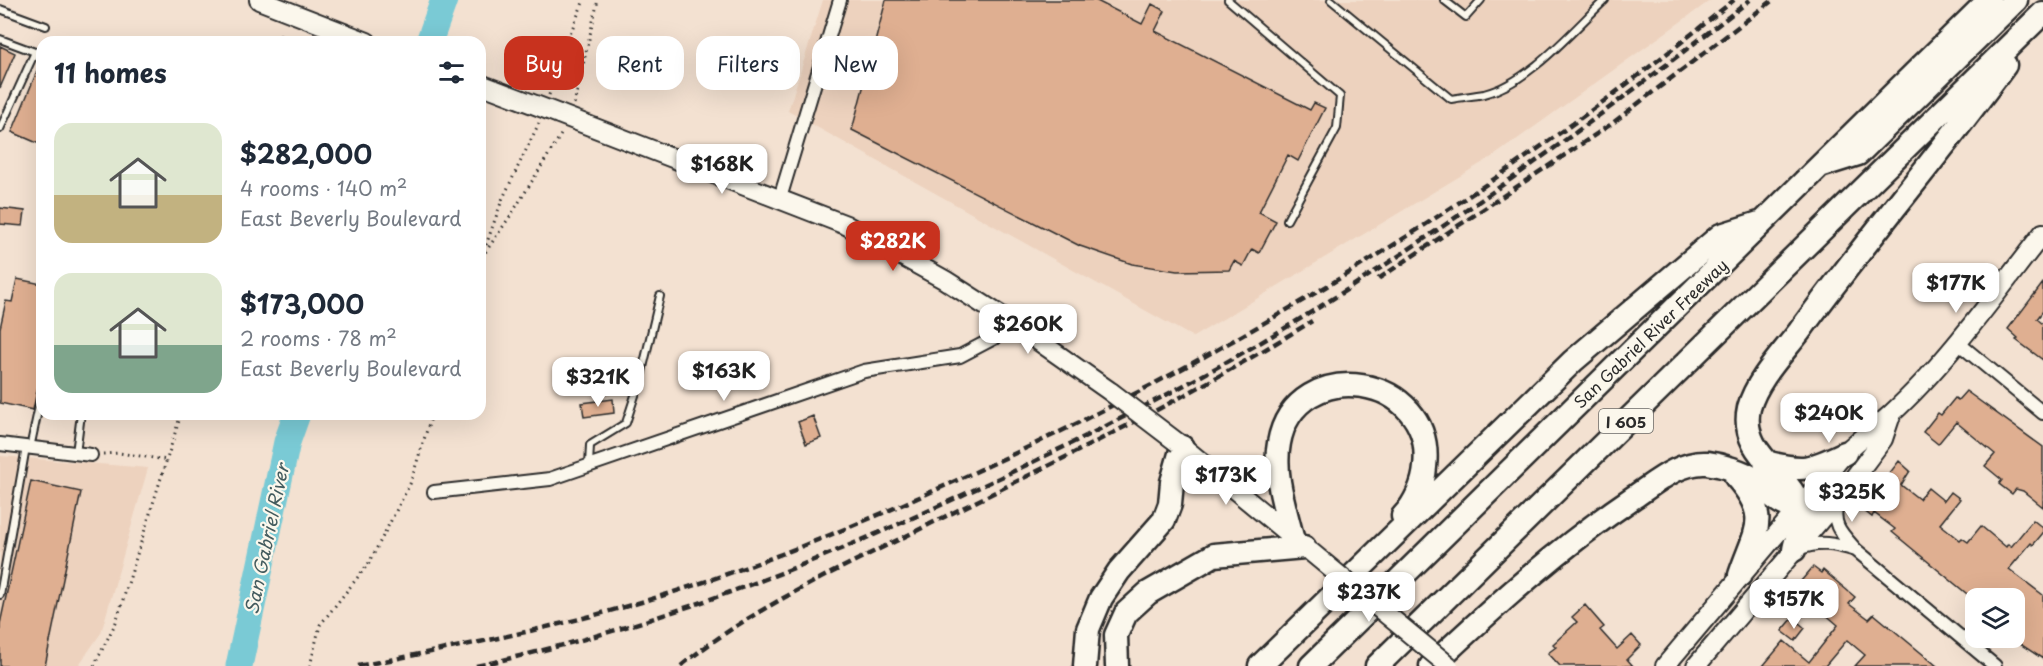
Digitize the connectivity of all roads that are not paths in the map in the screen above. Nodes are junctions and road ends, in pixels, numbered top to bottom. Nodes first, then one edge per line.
1 (260, 0) edge
2 (840, 0) edge
3 (1228, 0) edge
4 (1331, 0) edge
5 (1444, 0) edge
6 (1481, 0) edge
7 (1605, 0) edge
8 (1989, 0) edge
9 (2016, 0) edge
10 (0, 9) edge
11 (2038, 9) edge
12 (45, 26) dead end
13 (351, 36) edge
14 (0, 39) edge
15 (486, 86) edge
16 (0, 129) edge
17 (1818, 166) junction
18 (780, 198) junction
19 (1287, 220) dead end
20 (1764, 222) junction
21 (2043, 233) edge
22 (660, 296) dead end
23 (1017, 326) junction
24 (1957, 342) junction
25 (2043, 413) edge
26 (1891, 415) junction
27 (36, 416) edge
28 (80, 420) edge
29 (0, 444) edge
30 (1180, 445) junction
31 (28, 448) junction
32 (76, 453) junction
33 (1845, 453) junction
34 (91, 455) road end
35 (1765, 462) junction
36 (589, 465) junction
37 (1729, 469) junction
38 (434, 492) dead end
39 (1839, 498) junction
40 (1798, 507) junction
41 (1302, 546) junction
42 (1794, 550) junction
43 (1856, 550) junction
44 (1368, 559) junction
45 (1740, 575) junction
46 (0, 595) edge
47 (1279, 647) junction
48 (1085, 666) edge
49 (1117, 666) edge
50 (1255, 666) edge
51 (1260, 666) edge
52 (1311, 666) edge
53 (1377, 666) edge
54 (1431, 666) edge
55 (1449, 666) edge
56 (1665, 666) edge
57 (1696, 666) edge
58 (1995, 666) edge

1 - 13 main road
2 - 18 street
3 - 19 lane
4 - 7 lane
5 - 6 lane
8 - 17 highway, San Gabriel River Freeway / I 605
9 - 17 highway
10 - 12 lane
11 - 35 highway
11 - 53 highway, I 605
14 - 16 lane
15 - 18 main road, bridge
17 - 20 highway, San Gabriel River Freeway / I 605
18 - 23 main road
20 - 44 highway
20 - 52 highway, San Gabriel River Freeway / I 605
21 - 24 main road
22 - 36 lane
23 - 30 main road, bridge
23 - 36 street
24 - 25 street
24 - 26 main road
26 - 33 main road
26 - 39 main road
27 - 31 lane
28 - 32 lane
29 - 31 street
30 - 41 main road
30 - 48 highway
31 - 32 street
31 - 46 lane
32 - 34 street
33 - 35 highway
33 - 40 main road
35 - 40 highway
36 - 38 street
37 - 40 highway
37 - 45 highway
37 - 54 highway
39 - 40 highway
39 - 42 main road
39 - 43 street
40 - 42 highway
40 - 45 main road
41 - 44 highway
41 - 49 highway
41 - 55 main road, bridge
42 - 43 street
42 - 57 main road
43 - 58 street
44 - 47 highway
45 - 56 main road
47 - 50 highway
47 - 51 highway

